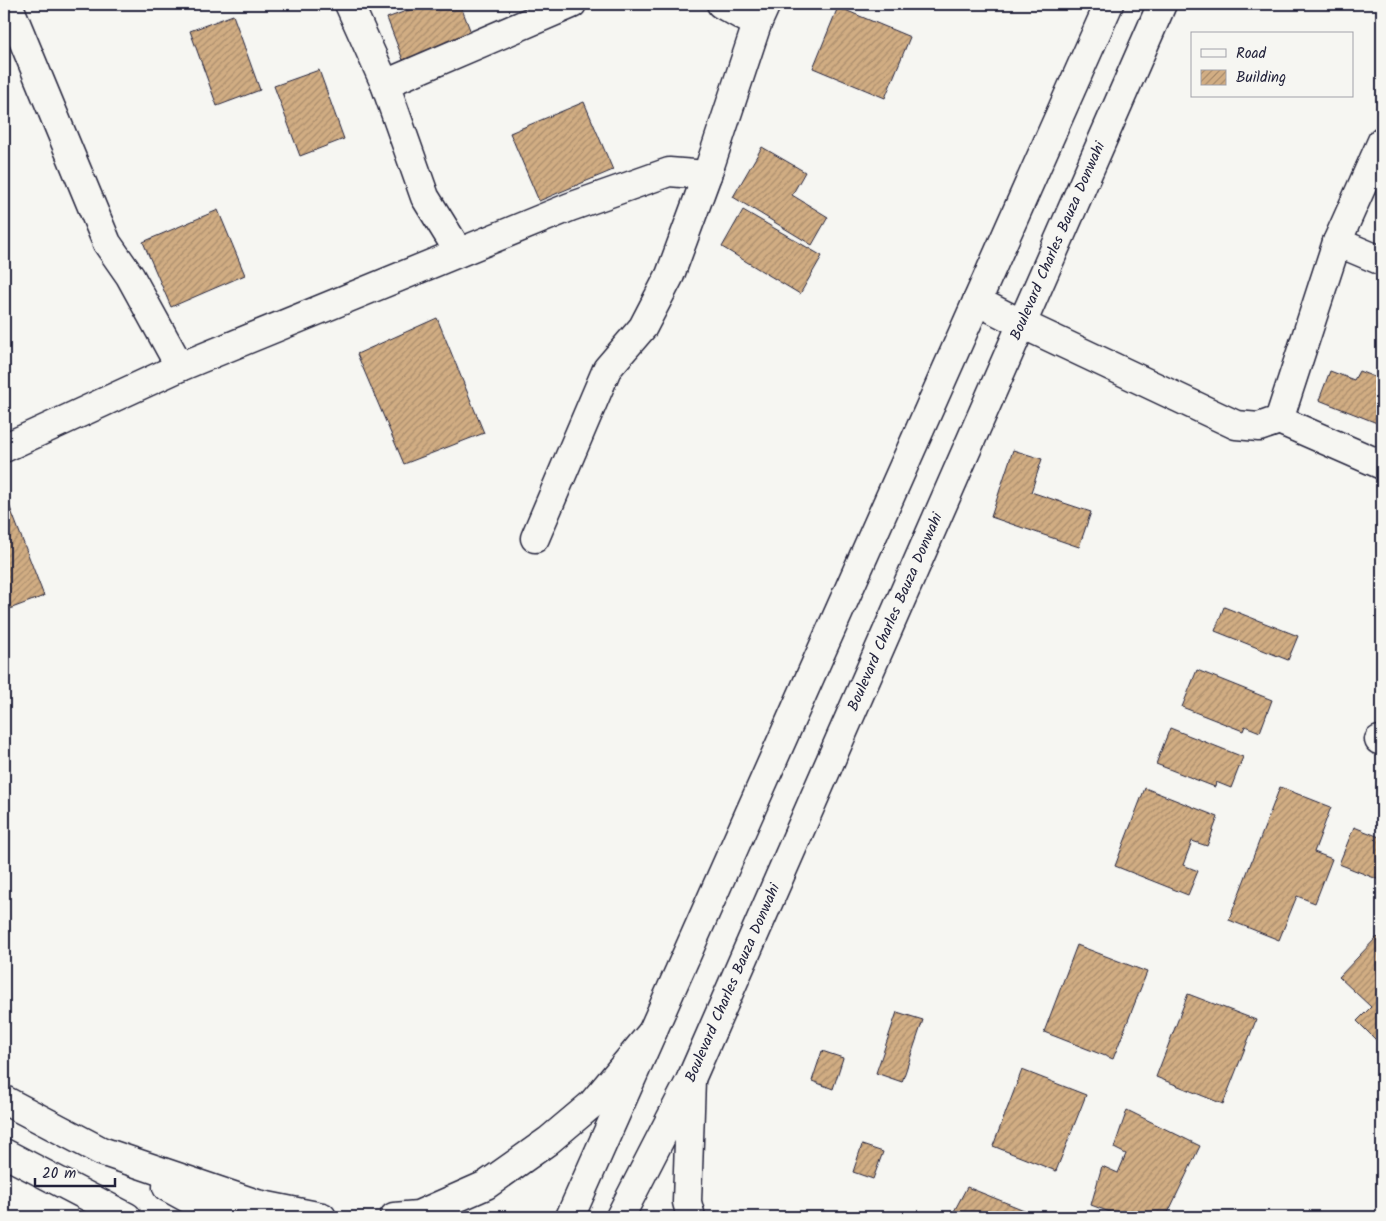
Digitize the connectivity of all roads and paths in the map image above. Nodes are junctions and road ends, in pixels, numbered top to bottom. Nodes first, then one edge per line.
1 (8, 4) edge
2 (349, 4) edge
3 (572, 4) edge
4 (721, 4) edge
5 (1109, 4) edge
6 (1162, 4) edge
7 (761, 14) edge
8 (385, 84) junction
9 (1382, 141) edge
10 (707, 175) junction
11 (1337, 242) junction
12 (459, 252) junction
13 (1382, 261) edge
14 (977, 301) junction
15 (1022, 324) junction
16 (180, 367) junction
17 (1279, 420) junction
18 (4, 448) edge
19 (1382, 465) edge
20 (535, 538) dead end
21 (653, 1031) junction
22 (691, 1079) junction
23 (4, 1100) edge
24 (101, 1152) junction
25 (4, 1153) edge
26 (127, 1217) edge
27 (222, 1217) edge
28 (322, 1217) edge
29 (394, 1217) edge
30 (570, 1217) edge
31 (620, 1217) edge
32 (691, 1217) edge

1 - 16 main road
2 - 8 main road
3 - 8 main road
4 - 7 main road
5 - 14 main road
6 - 15 main road, Boulevard Charles Bauza Donwahi
7 - 10 main road
8 - 12 main road
9 - 11 main road
10 - 12 main road
10 - 20 main road
11 - 13 main road
11 - 17 main road
12 - 16 main road
14 - 15 main road
14 - 21 main road
15 - 17 main road
15 - 22 main road, Boulevard Charles Bauza Donwahi
16 - 18 main road
17 - 19 main road
21 - 29 main road
21 - 30 main road
22 - 31 main road, Boulevard Charles Bauza Donwahi
22 - 32 main road
23 - 24 main road
24 - 27 main road
24 - 28 main road
25 - 26 main road

